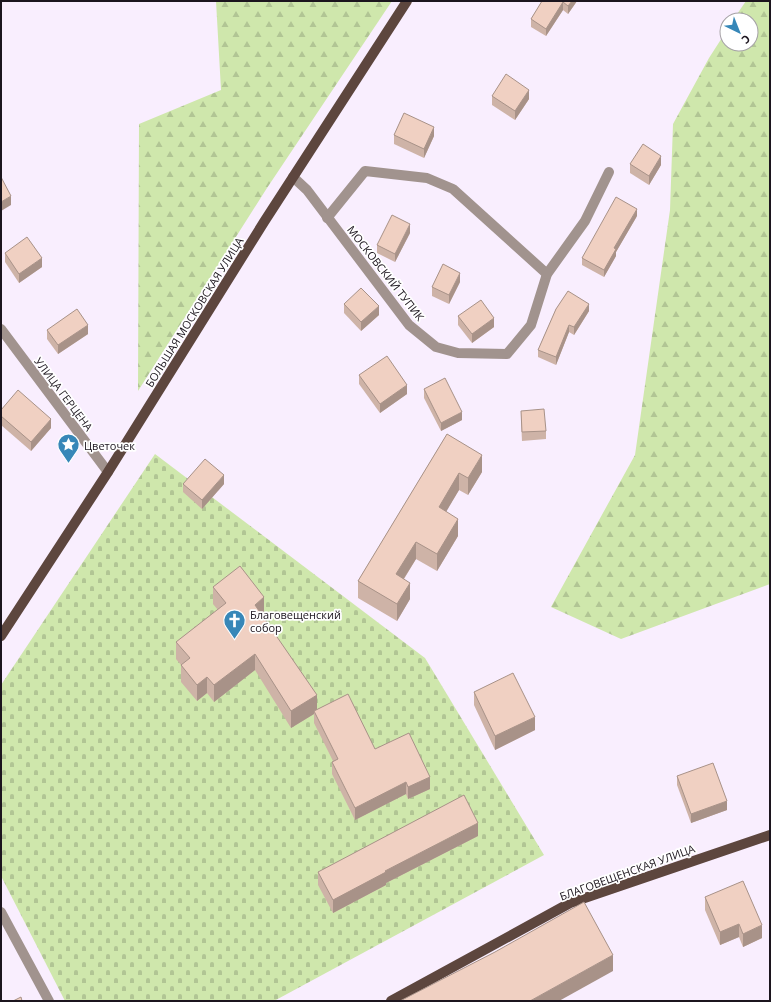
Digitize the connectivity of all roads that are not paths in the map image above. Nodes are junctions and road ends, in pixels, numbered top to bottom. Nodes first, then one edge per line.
1 (407, 1) edge
2 (609, 172) dead end
3 (293, 177) junction
4 (327, 218) junction
5 (547, 274) junction
6 (1, 329) edge
7 (108, 472) junction
8 (1, 636) edge
9 (770, 835) edge
10 (1, 912) edge
11 (49, 1001) edge
12 (391, 1001) edge

1 - 3 main road, БОЛЬШАЯ МОСКОВСКАЯ УЛИЦА
2 - 5 street, МОСКОВСКИЙ ТУПИК
3 - 4 street, МОСКОВСКИЙ ТУПИК
3 - 7 main road, БОЛЬШАЯ МОСКОВСКАЯ УЛИЦА
4 - 5 street
4 - 5 street, МОСКОВСКИЙ ТУПИК
6 - 7 street, УЛИЦА ГЕРЦЕНА
7 - 8 main road, БОЛЬШАЯ МОСКОВСКАЯ УЛИЦА
9 - 12 main road, БЛАГОВЕЩЕНСКАЯ УЛИЦА
10 - 11 street

